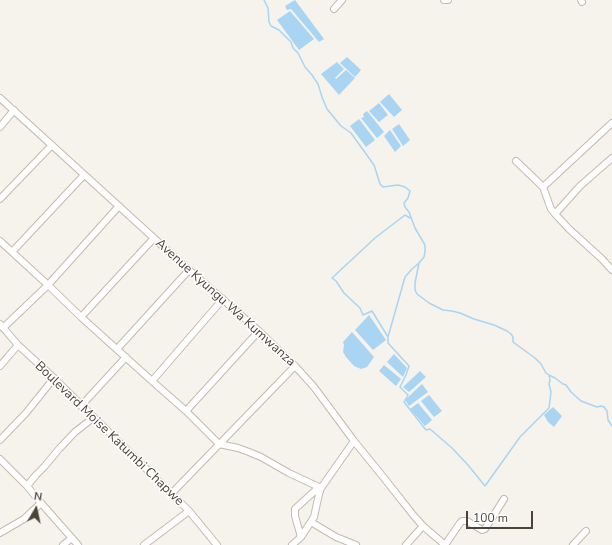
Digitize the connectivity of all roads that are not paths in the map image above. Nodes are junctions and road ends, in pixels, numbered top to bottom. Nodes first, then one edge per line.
1 (342, 0) edge
2 (444, 0) edge
3 (448, 0) edge
4 (334, 9) dead end
5 (0, 98) edge
6 (14, 110) junction
7 (612, 123) edge
8 (0, 127) edge
9 (52, 145) junction
10 (612, 158) edge
11 (516, 161) dead end
12 (84, 175) junction
13 (543, 187) junction
14 (0, 199) edge
15 (119, 206) junction
16 (555, 214) junction
17 (154, 238) junction
18 (0, 241) edge
19 (12, 252) junction
20 (611, 267) edge
21 (189, 270) junction
22 (48, 285) junction
23 (223, 299) junction
24 (81, 317) junction
25 (2, 326) edge
26 (259, 331) junction
27 (18, 345) junction
28 (117, 349) junction
29 (126, 357) junction
30 (0, 366) edge
31 (295, 366) junction
32 (54, 378) junction
33 (152, 381) junction
34 (80, 406) junction
35 (186, 411) junction
36 (93, 418) junction
37 (0, 440) edge
38 (354, 441) junction
39 (219, 444) junction
40 (0, 459) edge
41 (27, 486) junction
42 (320, 488) junction
43 (172, 494) junction
44 (504, 499) dead end
45 (41, 503) junction
46 (189, 512) junction
47 (311, 522) junction
48 (424, 526) junction
49 (586, 531) dead end
50 (0, 533) edge
51 (301, 537) junction
52 (72, 538) junction
53 (63, 545) edge
54 (78, 545) edge
55 (144, 545) edge
56 (217, 545) edge
57 (292, 545) edge
58 (356, 545) edge
59 (406, 545) edge
60 (445, 545) edge
61 (573, 545) edge

1 - 4 street
2 - 3 street
5 - 6 street, Avenue Kyungu Wa Kumwanza
6 - 8 street
6 - 9 street, Avenue Kyungu Wa Kumwanza
7 - 13 street
9 - 12 street, Avenue Kyungu Wa Kumwanza
9 - 14 street
10 - 16 street
11 - 13 street
12 - 15 street, Avenue Kyungu Wa Kumwanza
12 - 19 street
13 - 16 street
15 - 17 street, Avenue Kyungu Wa Kumwanza
15 - 22 street
16 - 20 street
17 - 21 street, Avenue Kyungu Wa Kumwanza
17 - 24 street
18 - 19 street
19 - 22 street
21 - 23 street, Avenue Kyungu Wa Kumwanza
21 - 28 street
22 - 24 street
22 - 25 street
23 - 26 street, Avenue Kyungu Wa Kumwanza
23 - 33 street
24 - 28 street
25 - 27 street, Boulevard Moise Katumbi Chapwe
26 - 31 street, Avenue Kyungu Wa Kumwanza
26 - 35 street
27 - 30 street
27 - 32 street, Boulevard Moise Katumbi Chapwe
28 - 29 street
29 - 33 street
29 - 34 street
31 - 38 street, Avenue Kyungu Wa Kumwanza
31 - 39 street
32 - 34 street, Boulevard Moise Katumbi Chapwe
32 - 37 street
33 - 35 street
34 - 36 street, Boulevard Moise Katumbi Chapwe
35 - 39 street
36 - 41 street
36 - 43 street, Boulevard Moise Katumbi Chapwe
38 - 42 street
38 - 48 street, Avenue Kyungu Wa Kumwanza
39 - 42 street
39 - 43 street
40 - 41 street
41 - 45 street
42 - 47 street
42 - 51 street
43 - 46 street, Boulevard Moise Katumbi Chapwe
44 - 60 street
45 - 50 street
45 - 52 street
46 - 55 street
46 - 56 street, Boulevard Moise Katumbi Chapwe
47 - 51 street
47 - 58 street
48 - 59 street
48 - 60 street, Avenue Kyungu Wa Kumwanza
49 - 61 street
51 - 57 street
52 - 53 street
52 - 54 street

